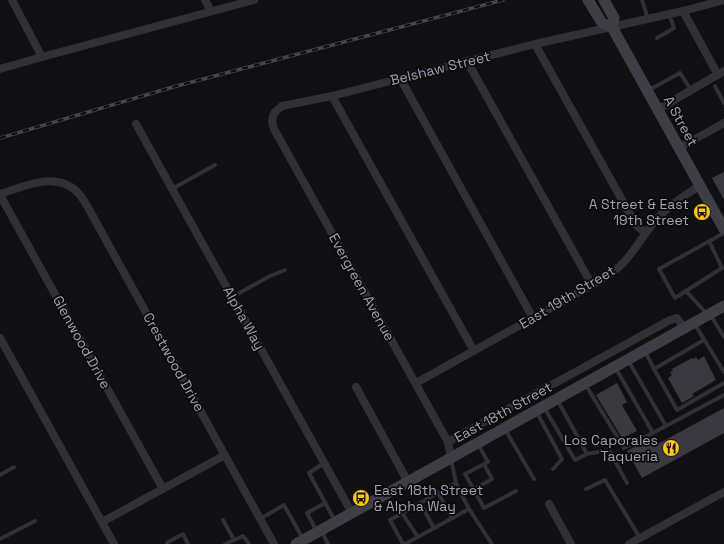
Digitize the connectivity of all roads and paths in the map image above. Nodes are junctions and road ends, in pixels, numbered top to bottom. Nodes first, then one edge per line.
1 (12, 0) edge
2 (205, 0) edge
3 (254, 0) edge
4 (588, 0) edge
5 (604, 0) edge
6 (642, 0) edge
7 (724, 0) edge
8 (211, 11) junction
9 (683, 11) junction
10 (668, 14) junction
11 (648, 19) junction
12 (612, 27) junction
13 (656, 38) dead end
14 (534, 44) junction
15 (42, 57) junction
16 (467, 61) junction
17 (0, 69) edge
18 (721, 73) edge
19 (400, 78) junction
20 (715, 86) dead end
21 (691, 90) junction
22 (647, 91) junction
23 (332, 96) junction
24 (724, 103) edge
25 (657, 110) junction
26 (273, 116) joint
27 (724, 123) edge
28 (136, 124) dead end
29 (679, 148) junction
30 (216, 165) dead end
31 (700, 186) junction
32 (172, 189) junction
33 (0, 194) edge
34 (722, 222) edge
35 (645, 233) junction
36 (724, 233) edge
37 (709, 241) junction
38 (285, 270) dead end
39 (592, 285) junction
40 (686, 291) junction
41 (232, 297) junction
42 (724, 306) edge
43 (709, 314) junction
44 (533, 318) junction
45 (689, 325) junction
46 (724, 337) edge
47 (0, 338) edge
48 (704, 340) junction
49 (644, 350) junction
50 (474, 351) junction
51 (628, 360) junction
52 (615, 367) junction
53 (654, 369) junction
54 (724, 372) edge
55 (416, 383) junction
56 (724, 383) edge
57 (585, 384) junction
58 (356, 387) dead end
59 (724, 396) edge
60 (557, 399) junction
61 (540, 409) junction
62 (666, 426) junction
63 (505, 428) junction
64 (653, 433) junction
65 (448, 442) junction
66 (478, 443) junction
67 (587, 454) junction
68 (224, 455) junction
69 (451, 458) junction
70 (324, 463) junction
71 (484, 464) junction
72 (14, 467) dead end
73 (553, 469) dead end
74 (0, 475) edge
75 (534, 479) dead end
76 (408, 482) junction
77 (456, 483) junction
78 (627, 483) dead end
79 (163, 489) junction
80 (586, 489) dead end
81 (474, 490) junction
82 (516, 491) dead end
83 (724, 492) edge
84 (438, 493) junction
85 (325, 503) junction
86 (420, 503) junction
87 (549, 504) dead end
88 (469, 509) junction
89 (352, 513) junction
90 (402, 513) junction
91 (452, 518) junction
92 (260, 519) junction
93 (223, 520) dead end
94 (35, 521) dead end
95 (102, 522) junction
96 (336, 522) junction
97 (434, 528) junction
98 (319, 531) junction
99 (418, 537) junction
100 (640, 538) junction
101 (0, 539) edge
102 (234, 540) junction
103 (300, 542) edge
104 (114, 544) edge
105 (167, 544) edge
106 (188, 544) edge
107 (225, 544) edge
108 (249, 544) edge
109 (274, 544) edge
110 (328, 544) edge
111 (404, 544) edge
112 (492, 544) edge
113 (571, 544) edge
114 (629, 544) edge

1 - 15 street
2 - 8 street
3 - 8 street
4 - 12 main road, A Street
5 - 12 main road, A Street
6 - 11 lane
7 - 9 street, Belshaw Street
8 - 15 street
9 - 10 street, Belshaw Street
9 - 18 street
10 - 11 street, Belshaw Street
10 - 13 lane
11 - 12 street, Belshaw Street
12 - 14 street, Belshaw Street
12 - 22 main road, A Street
14 - 16 street, Belshaw Street
14 - 35 street
15 - 17 street
16 - 19 street, Belshaw Street
16 - 39 street
18 - 21 street
19 - 23 street, Belshaw Street
19 - 44 street
20 - 24 lane
21 - 22 lane
21 - 25 street
22 - 25 main road, A Street
23 - 26 street, Belshaw Street
23 - 50 street
25 - 29 main road, A Street
26 - 55 street, Evergreen Avenue
27 - 29 street
28 - 32 street, Alpha Way
29 - 31 main road, A Street
30 - 32 lane
31 - 34 main road, A Street
31 - 35 street, East 19th Street
32 - 41 street, Alpha Way
33 - 68 street, Crestwood Drive
33 - 79 street, Glenwood Drive
35 - 39 street, East 19th Street
36 - 37 lane
37 - 40 lane
37 - 40 lane
38 - 41 lane
39 - 44 street, East 19th Street
40 - 43 lane
41 - 70 street, Alpha Way
42 - 43 main road, East 18th Street
43 - 45 main road, East 18th Street
43 - 46 lane
44 - 50 street, East 19th Street
45 - 48 lane
45 - 49 main road, East 18th Street
45 - 65 street
47 - 95 street
48 - 53 lane
48 - 54 lane
49 - 51 main road, East 18th Street
49 - 53 lane
50 - 55 street, East 19th Street
51 - 52 main road, East 18th Street
51 - 62 lane
52 - 57 main road, East 18th Street
52 - 64 lane
53 - 56 lane
55 - 65 street, Evergreen Avenue
57 - 60 main road, East 18th Street
57 - 64 lane
58 - 76 street
59 - 62 lane
60 - 61 main road, East 18th Street
60 - 67 lane
61 - 63 main road, East 18th Street
61 - 67 lane
61 - 73 lane
62 - 64 lane
63 - 66 main road, East 18th Street
63 - 75 lane
65 - 69 street, Evergreen Avenue
66 - 69 main road, East 18th Street
66 - 71 lane
67 - 78 lane
68 - 79 street
68 - 92 street, Crestwood Drive
69 - 76 main road, East 18th Street
69 - 77 lane
70 - 85 lane
70 - 89 street, Alpha Way
71 - 81 lane
71 - 81 lane
72 - 74 lane
76 - 89 main road, East 18th Street
77 - 84 lane
77 - 88 lane
79 - 95 street
80 - 100 lane
81 - 82 lane
83 - 100 street
84 - 86 lane
84 - 91 lane
85 - 96 lane
85 - 98 lane
86 - 90 lane
86 - 97 lane
87 - 113 street
88 - 91 lane
88 - 112 lane
89 - 96 main road, East 18th Street
90 - 99 lane
90 - 111 lane
91 - 97 lane
92 - 103 lane
92 - 109 street, Crestwood Drive
93 - 102 lane
94 - 101 lane
95 - 104 street
96 - 98 main road, East 18th Street
97 - 99 lane
98 - 103 main road, East 18th Street
98 - 110 lane
99 - 111 lane
100 - 114 street
102 - 107 lane
102 - 108 lane
105 - 106 lane

